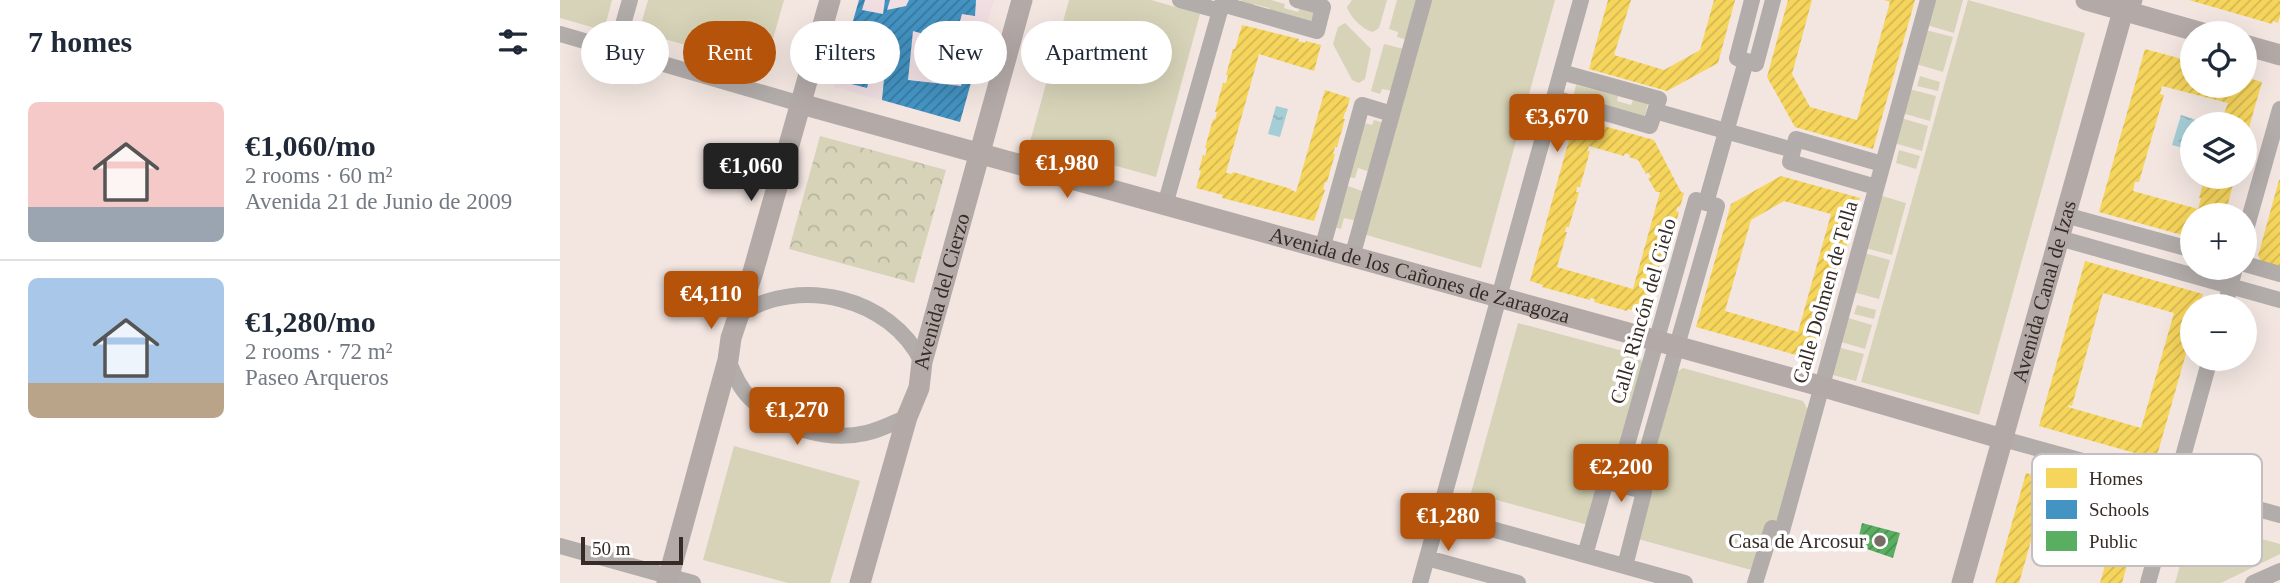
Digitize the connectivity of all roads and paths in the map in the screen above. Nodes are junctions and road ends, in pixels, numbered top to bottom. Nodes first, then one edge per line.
1 (630, 0) edge
2 (830, 0) edge
3 (1023, 0) edge
4 (1180, 0) edge
5 (1297, 0) edge
6 (1424, 0) edge
7 (1581, 0) edge
8 (1752, 0) edge
9 (1773, 0) edge
10 (1928, 0) edge
11 (2086, 0) edge
12 (2126, 4) edge
13 (1222, 5) edge
14 (624, 21) edge
15 (2180, 24) edge
16 (560, 34) edge
17 (581, 40) edge
18 (2257, 48) edge
19 (2280, 55) edge
20 (1746, 61) junction
21 (669, 65) edge
22 (1561, 72) junction
23 (1554, 98) junction
24 (801, 104) junction
25 (2280, 109) edge
26 (1655, 111) junction
27 (1392, 114) junction
28 (1726, 132) junction
29 (1793, 150) junction
30 (980, 154) junction
31 (1882, 164) junction
32 (1876, 187) junction
33 (1706, 203) junction
34 (2253, 203) edge
35 (1165, 205) junction
36 (2065, 215) junction
37 (2059, 238) junction
38 (2180, 246) edge
39 (1322, 249) junction
40 (1352, 257) junction
41 (2257, 267) edge
42 (2280, 274) edge
43 (2232, 280) edge
44 (2230, 286) junction
45 (2228, 294) edge
46 (1498, 298) junction
47 (2280, 300) edge
48 (740, 314) junction
49 (1656, 340) junction
50 (1677, 346) junction
51 (727, 360) junction
52 (922, 362) junction
53 (2207, 371) edge
54 (1820, 386) junction
55 (907, 417) junction
56 (2003, 439) junction
57 (2059, 454) edge
58 (2184, 454) edge
59 (1616, 484) junction
60 (1636, 489) junction
61 (2262, 510) edge
62 (1438, 514) junction
63 (2280, 515) edge
64 (560, 545) edge
65 (1585, 555) junction
66 (1427, 558) junction
67 (1625, 566) junction
68 (2153, 566) edge
69 (2280, 571) edge
70 (668, 580) edge
71 (693, 583) edge
72 (860, 583) edge
73 (1420, 583) edge
74 (1518, 583) edge
75 (1685, 583) edge
76 (1755, 583) edge
77 (1962, 583) edge
78 (2148, 583) edge
79 (2253, 583) edge

1 - 14 street
2 - 24 street
3 - 30 street, Avenida del Cierzo
4 - 13 street
5 - 13 street
6 - 27 street
7 - 22 street
8 - 20 street, Calle Rincón del Cielo
9 - 20 street, Calle Rincón del Cielo
10 - 31 street, Calle Dolmen de Tella
11 - 12 street
12 - 15 street
12 - 36 street, Avenida Canal de Izas
13 - 35 street
16 - 17 street, Avenida de los Cañones de Zaragoza
18 - 19 street
20 - 28 street, Calle Rincón del Cielo
21 - 24 street, Avenida de los Cañones de Zaragoza
22 - 23 street
22 - 26 street
23 - 26 street
23 - 46 street
24 - 30 street, Avenida de los Cañones de Zaragoza
24 - 48 street
25 - 34 street
26 - 28 street
27 - 39 street
27 - 40 street
28 - 29 street
28 - 33 street, Calle Rincón del Cielo
29 - 31 street
29 - 32 street
30 - 35 street, Avenida de los Cañones de Zaragoza
30 - 52 street, Avenida del Cierzo
31 - 32 street, Calle Dolmen de Tella
32 - 54 street, Calle Dolmen de Tella
33 - 49 street, Calle Rincón del Cielo
33 - 50 street, Calle Rincón del Cielo
35 - 39 street, Avenida de los Cañones de Zaragoza
36 - 37 street, Avenida Canal de Izas
36 - 38 street
37 - 44 street
37 - 56 street, Avenida Canal de Izas
39 - 40 street, Avenida de los Cañones de Zaragoza
40 - 46 street, Avenida de los Cañones de Zaragoza
41 - 42 street
43 - 44 street
44 - 45 street
44 - 47 street
46 - 49 street, Avenida de los Cañones de Zaragoza
46 - 62 street
48 - 51 street
48 - 52 street
49 - 50 street, Avenida de los Cañones de Zaragoza
49 - 59 street, Calle Rincón del Cielo
50 - 54 street, Avenida de los Cañones de Zaragoza
50 - 60 street, Calle Rincón del Cielo
51 - 55 street
51 - 70 street
52 - 55 street, Avenida del Cierzo
53 - 58 street
54 - 56 street, Avenida de los Cañones de Zaragoza
54 - 76 street, Calle Dolmen de Tella
55 - 72 street, Avenida del Cierzo
56 - 57 street, Avenida de los Cañones de Zaragoza
56 - 77 street, Avenida Canal de Izas
59 - 60 street
59 - 65 street, Calle Rincón del Cielo
60 - 67 street, Calle Rincón del Cielo
61 - 63 street, Avenida de los Cañones de Zaragoza
62 - 65 street
62 - 66 street
64 - 70 street
65 - 67 street
66 - 73 street
66 - 74 street
67 - 75 street
68 - 78 street
69 - 79 street
70 - 71 street

